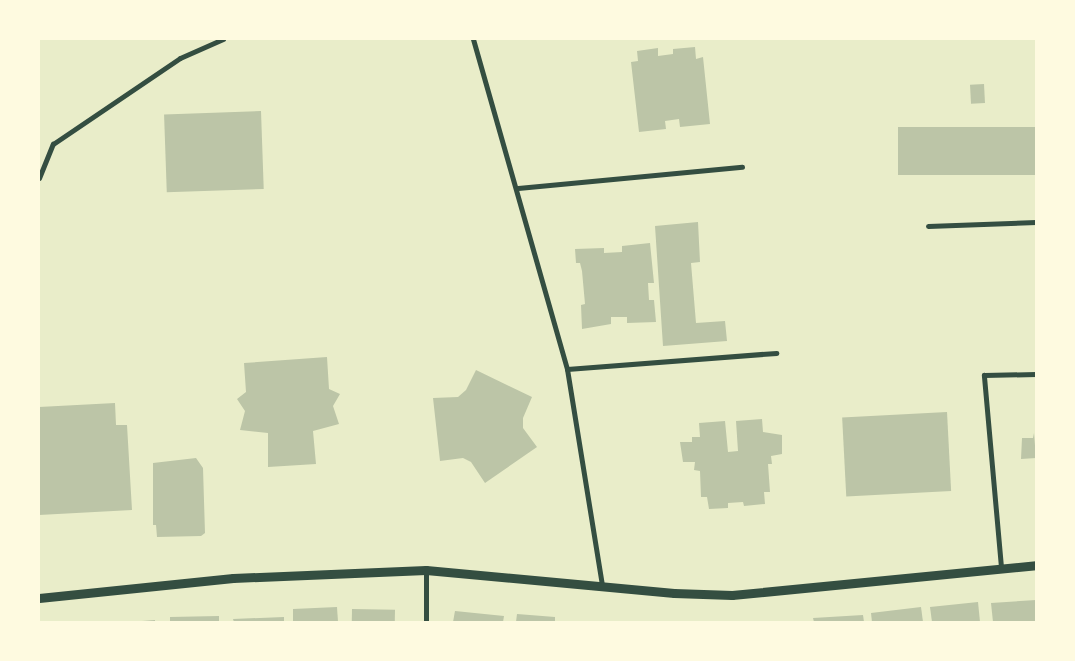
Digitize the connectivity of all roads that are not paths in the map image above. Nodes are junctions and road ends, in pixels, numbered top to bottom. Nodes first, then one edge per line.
1 (223, 39) edge
2 (473, 39) edge
3 (742, 167) dead end
4 (39, 178) edge
5 (518, 188) junction
6 (1036, 222) edge
7 (928, 226) dead end
8 (776, 353) dead end
9 (567, 369) junction
10 (1036, 374) edge
11 (1036, 564) edge
12 (1001, 567) junction
13 (426, 570) junction
14 (602, 586) junction
15 (39, 598) edge
16 (426, 622) edge

1 - 4 street
2 - 5 street
3 - 5 street
5 - 9 street
6 - 7 street
8 - 9 street
9 - 14 street
10 - 12 street
11 - 12 street
12 - 14 street
13 - 14 street
13 - 15 street
13 - 16 street

